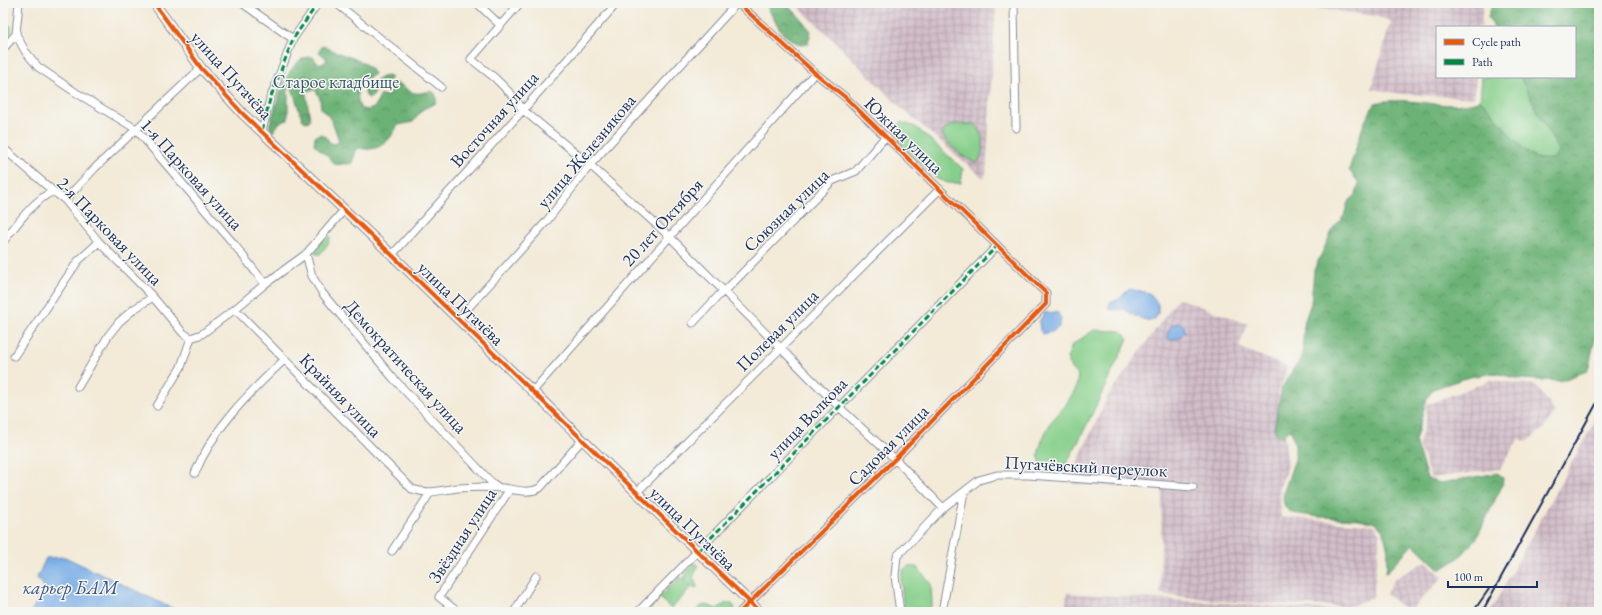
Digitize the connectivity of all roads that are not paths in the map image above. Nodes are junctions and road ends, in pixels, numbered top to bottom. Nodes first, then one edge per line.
1 (19, 3) edge
2 (154, 3) edge
3 (242, 3) edge
4 (318, 3) edge
5 (336, 3) edge
6 (477, 3) edge
7 (520, 3) edge
8 (617, 3) edge
9 (737, 3) edge
10 (1014, 3) edge
11 (500, 24) junction
12 (16, 34) junction
13 (293, 39) junction
14 (3, 49) edge
15 (201, 68) junction
16 (815, 72) junction
17 (441, 87) dead end
18 (523, 110) junction
19 (1016, 128) dead end
20 (136, 129) junction
21 (262, 132) junction
22 (886, 136) junction
23 (3, 148) edge
24 (590, 166) junction
25 (940, 189) junction
26 (52, 191) junction
27 (65, 200) junction
28 (344, 210) junction
29 (669, 236) junction
30 (3, 242) edge
31 (99, 242) junction
32 (997, 246) junction
33 (306, 254) junction
34 (392, 255) junction
35 (265, 284) junction
36 (724, 291) junction
37 (1046, 293) joint
38 (153, 297) junction
39 (235, 309) junction
40 (458, 319) junction
41 (693, 323) dead end
42 (191, 338) junction
43 (780, 348) junction
44 (14, 356) dead end
45 (285, 360) junction
46 (78, 387) dead end
47 (532, 392) junction
48 (157, 406) dead end
49 (839, 407) junction
50 (582, 440) junction
51 (895, 459) junction
52 (195, 473) dead end
53 (1193, 487) dead end
54 (500, 488) junction
55 (510, 489) junction
56 (964, 492) junction
57 (430, 493) junction
58 (636, 493) junction
59 (943, 508) junction
60 (392, 551) dead end
61 (698, 551) junction
62 (536, 576) dead end
63 (750, 602) junction
64 (458, 612) edge
65 (514, 612) edge
66 (638, 612) edge
67 (740, 612) edge
68 (760, 612) edge
69 (900, 612) edge
70 (942, 612) edge

1 - 12 street
2 - 15 street, улица Пугачёва
3 - 13 street
4 - 13 street
5 - 17 street
6 - 11 street
7 - 11 street
8 - 18 street, Восточная улица
9 - 16 street, Южная улица
9 - 24 street, улица Железнякова
10 - 19 street
11 - 18 street
12 - 14 street
12 - 20 street, 1-я Парковая улица
13 - 21 street
15 - 20 street
15 - 21 street, улица Пугачёва
16 - 22 street, Южная улица
16 - 29 street, 20 лет Октября
18 - 24 street
18 - 34 street, Восточная улица
20 - 27 street
20 - 35 street, 1-я Парковая улица
21 - 28 street, улица Пугачёва
22 - 25 street, Южная улица
22 - 36 street, Союзная улица
23 - 26 street, 2-я Парковая улица
24 - 29 street
24 - 40 street, улица Железнякова
25 - 32 street, Южная улица
25 - 43 street, Полевая улица
26 - 27 street, 2-я Парковая улица
26 - 30 street
27 - 31 street, 2-я Парковая улица
28 - 33 street
28 - 34 street, улица Пугачёва
29 - 36 street
29 - 47 street, 20 лет Октября
31 - 38 street, 2-я Парковая улица
31 - 44 street
32 - 37 street, Южная улица
32 - 49 street, улица Волкова
33 - 35 street
33 - 54 street, Демократическая улица
34 - 40 street, улица Пугачёва
35 - 39 street
36 - 41 street, Союзная улица
36 - 43 street
37 - 51 street, Садовая улица
38 - 42 street, 2-я Парковая улица
38 - 46 street
39 - 42 street
39 - 45 street, Крайняя улица
40 - 47 street, улица Пугачёва
42 - 48 street
43 - 49 street
43 - 58 street, Полевая улица
45 - 52 street
45 - 57 street, Крайняя улица
47 - 50 street, улица Пугачёва
49 - 51 street
49 - 61 street, улица Волкова
50 - 55 street
50 - 58 street, улица Пугачёва
51 - 59 street
51 - 63 street, Садовая улица
53 - 56 street, Пугачёвский переулок
54 - 55 street
54 - 57 street
55 - 64 street, Звёздная улица
56 - 59 street, Пугачёвский переулок
56 - 70 street
57 - 60 street
58 - 61 street, улица Пугачёва
59 - 69 street, Пугачёвский переулок
61 - 63 street, улица Пугачёва
61 - 66 street, улица Волкова
62 - 65 street
63 - 67 street, Садовая улица
63 - 68 street, улица Пугачёва

